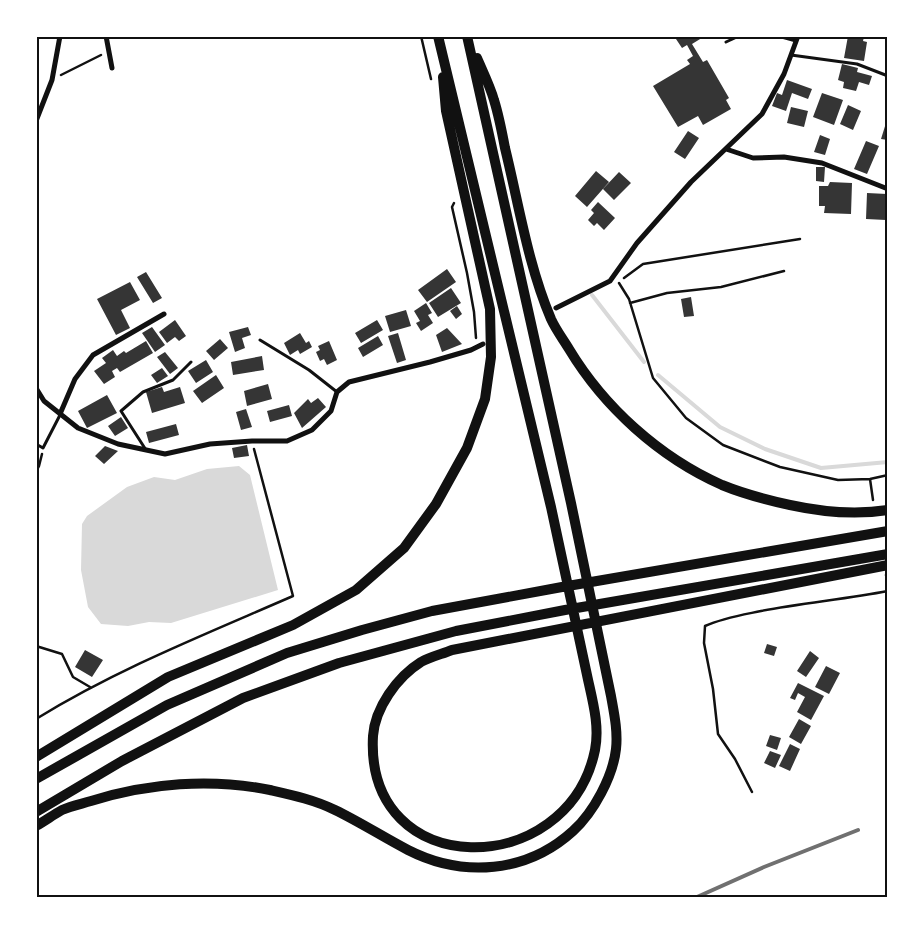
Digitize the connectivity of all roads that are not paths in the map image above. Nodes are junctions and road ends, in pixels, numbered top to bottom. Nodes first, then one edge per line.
1 (60, 36) edge
2 (106, 36) edge
3 (438, 36) edge
4 (468, 36) edge
5 (739, 36) edge
6 (778, 36) edge
7 (797, 38) edge
8 (726, 42) dead end
9 (791, 55) junction
10 (112, 68) dead end
11 (888, 76) edge
12 (36, 121) edge
13 (726, 149) junction
14 (888, 189) edge
15 (556, 308) dead end
16 (164, 314) dead end
17 (260, 340) dead end
18 (483, 344) dead end
19 (191, 362) dead end
20 (36, 388) edge
21 (337, 392) junction
22 (60, 414) junction
23 (36, 444) edge
24 (146, 450) junction
25 (888, 510) edge
26 (888, 531) edge
27 (888, 554) edge
28 (887, 570) edge
29 (36, 757) edge
30 (36, 779) edge
31 (36, 812) edge
32 (36, 826) edge

1 - 12 street
2 - 10 street
3 - 28 highway
3 - 29 highway
4 - 25 highway
4 - 32 highway
5 - 8 lane
6 - 7 lane
7 - 9 street
9 - 11 lane
9 - 13 street
13 - 14 street
13 - 15 street
16 - 22 street
17 - 21 lane
18 - 21 street
19 - 24 lane
20 - 22 street
21 - 24 street
22 - 23 lane
22 - 24 street
26 - 30 highway
27 - 31 highway

